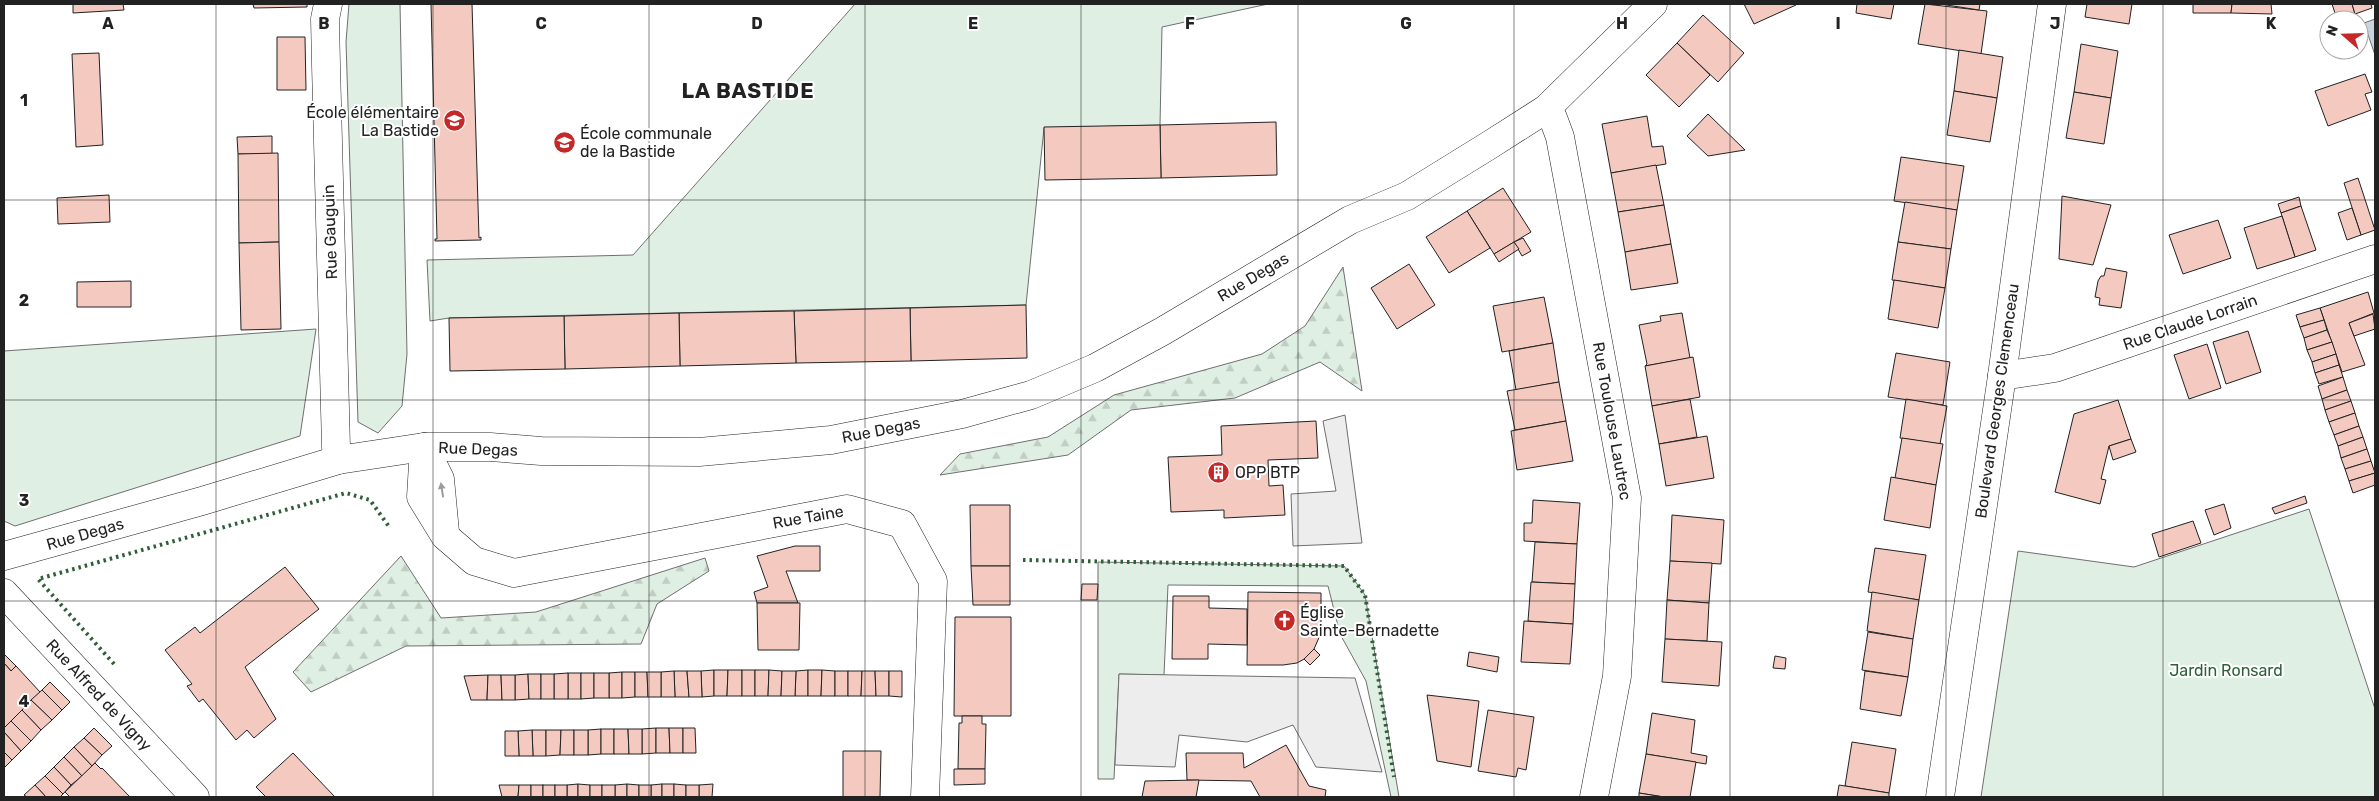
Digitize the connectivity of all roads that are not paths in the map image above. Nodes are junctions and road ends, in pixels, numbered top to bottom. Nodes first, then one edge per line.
1 (328, 4) edge
2 (1653, 4) edge
3 (2052, 4) edge
4 (1546, 109) junction
5 (2375, 260) edge
6 (2002, 376) junction
7 (424, 447) junction
8 (338, 460) junction
9 (4, 556) edge
10 (4, 593) edge
11 (195, 797) edge
12 (925, 797) edge
13 (1594, 797) edge
14 (1940, 797) edge

1 - 8 street, Rue Gauguin
2 - 4 street, Rue Degas
3 - 6 street, Boulevard Georges Clemenceau
4 - 7 street, Rue Degas
4 - 13 street, Rue Toulouse Lautrec
5 - 6 street, Rue Claude Lorrain
6 - 14 street, Boulevard Georges Clemenceau
7 - 8 street, Rue Degas
7 - 12 street, Rue Taine
8 - 9 street, Rue Degas
10 - 11 street, Rue Alfred de Vigny

